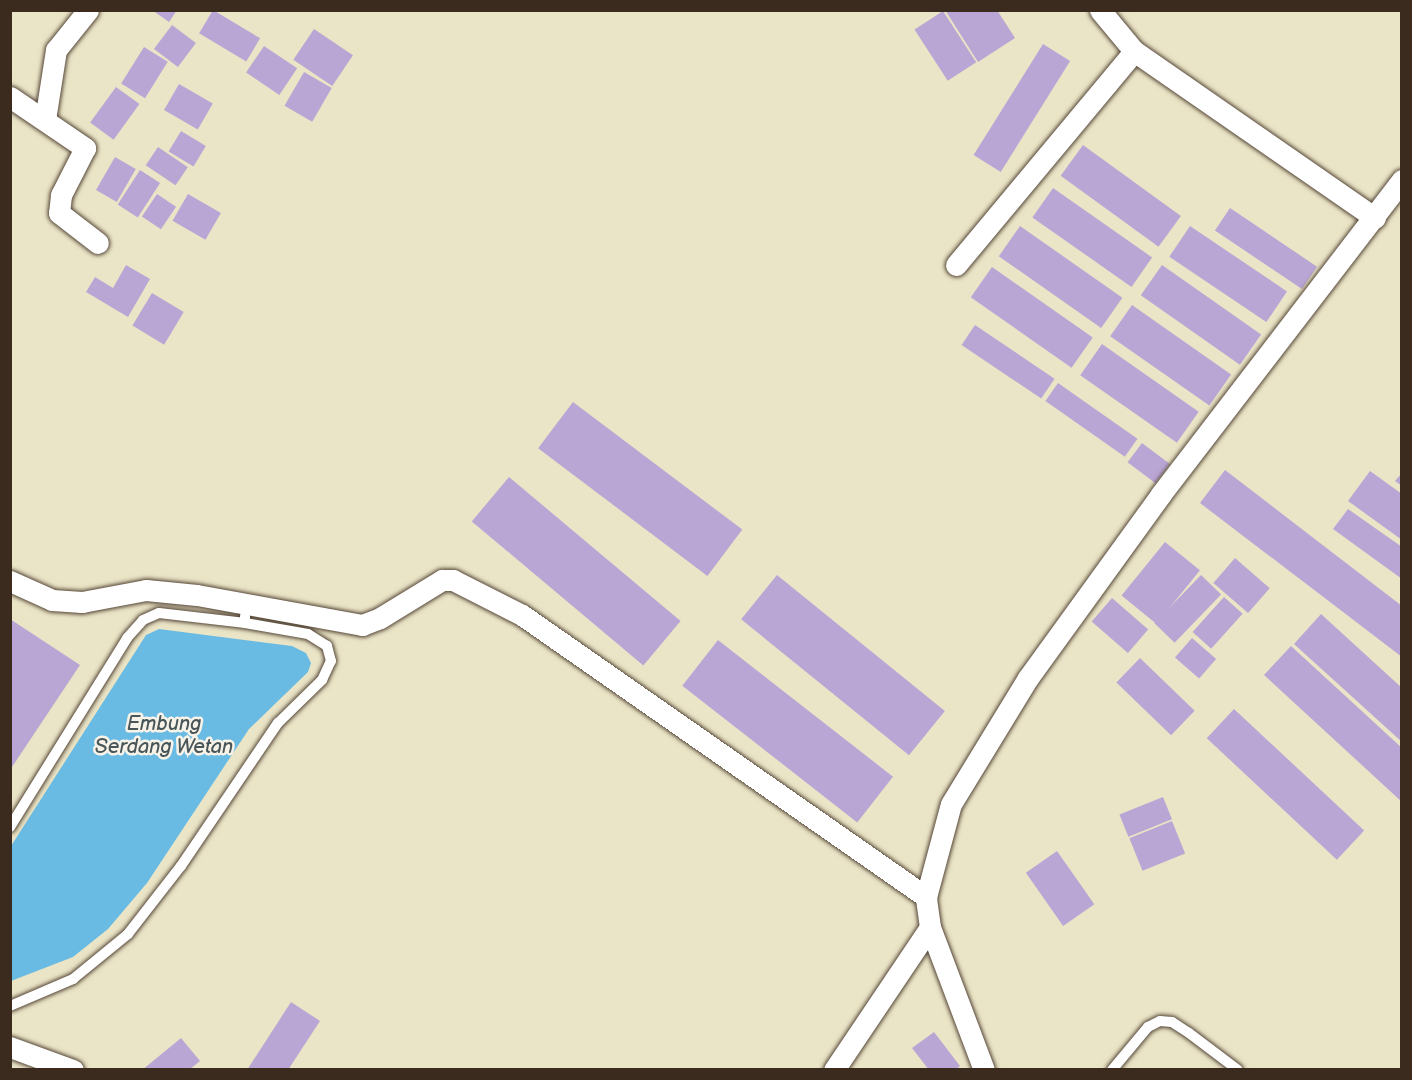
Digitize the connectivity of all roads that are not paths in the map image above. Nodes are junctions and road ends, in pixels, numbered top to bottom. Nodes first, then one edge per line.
1 (88, 10) edge
2 (1100, 10) edge
3 (1134, 51) junction
4 (10, 97) edge
5 (45, 120) junction
6 (1401, 183) edge
7 (1375, 218) junction
8 (98, 243) dead end
9 (956, 266) dead end
10 (10, 581) edge
11 (245, 614) junction
12 (10, 826) edge
13 (926, 897) junction
14 (930, 927) junction
15 (10, 1006) edge
16 (10, 1047) edge
17 (73, 1070) edge
18 (834, 1070) edge
19 (984, 1070) edge
20 (1112, 1070) edge
21 (1238, 1070) edge

1 - 5 street
2 - 3 street
3 - 7 street
3 - 9 street
4 - 5 street
5 - 8 street
6 - 7 street
7 - 13 street
10 - 11 street
11 - 12 lane
11 - 13 street
11 - 15 lane
13 - 14 street
14 - 18 street
14 - 19 street
16 - 17 street
20 - 21 lane

